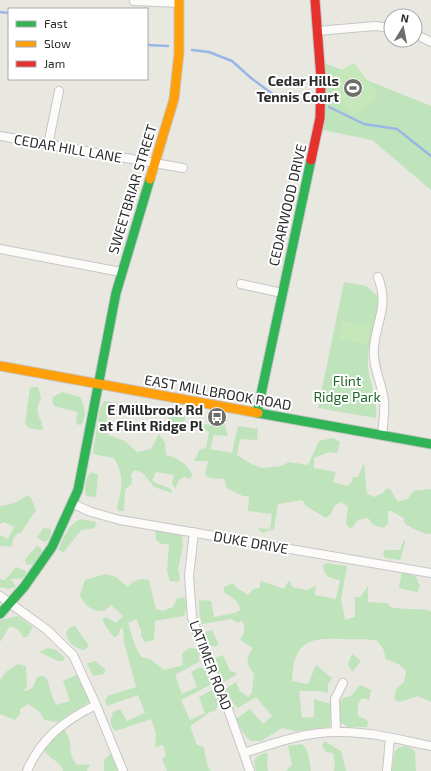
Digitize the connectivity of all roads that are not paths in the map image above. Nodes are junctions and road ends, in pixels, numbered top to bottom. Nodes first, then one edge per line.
1 (315, 0) edge
2 (134, 1) dead end
3 (179, 1) edge
4 (383, 27) edge
5 (317, 31) junction
6 (59, 90) dead end
7 (0, 136) edge
8 (48, 145) junction
9 (155, 164) junction
10 (183, 168) dead end
11 (0, 250) edge
12 (121, 272) junction
13 (378, 278) dead end
14 (241, 284) dead end
15 (282, 293) junction
16 (0, 366) edge
17 (99, 384) junction
18 (257, 413) junction
19 (382, 435) junction
20 (431, 444) edge
21 (72, 504) junction
22 (194, 532) junction
23 (431, 573) edge
24 (0, 596) edge
25 (11, 604) junction
26 (0, 614) edge
27 (343, 683) dead end
28 (96, 705) junction
29 (336, 732) junction
30 (390, 738) junction
31 (431, 746) edge
32 (244, 753) junction
33 (27, 771) edge
34 (123, 771) edge
35 (250, 771) edge
36 (387, 771) edge

1 - 5 street, CEDARWOOD DRIVE
2 - 3 street
3 - 9 street, SWEETBRIAR STREET
4 - 5 street
5 - 15 street, CEDARWOOD DRIVE
6 - 8 street
7 - 8 street, CEDAR HILL LANE
8 - 9 street, CEDAR HILL LANE
9 - 10 street, CEDAR HILL LANE
9 - 12 street, SWEETBRIAR STREET
11 - 12 street
12 - 17 street, SWEETBRIAR STREET
13 - 19 street
14 - 15 street
15 - 18 street, CEDARWOOD DRIVE
16 - 17 street, EAST MILLBROOK ROAD
17 - 18 street, EAST MILLBROOK ROAD
17 - 21 street, SWEETBRIAR STREET
18 - 19 street, EAST MILLBROOK ROAD
19 - 20 street, EAST MILLBROOK ROAD
21 - 22 street, DUKE DRIVE
21 - 25 street, SWEETBRIAR STREET
22 - 23 street, DUKE DRIVE
22 - 32 street, LATIMER ROAD
24 - 25 street
25 - 26 street, SWEETBRIAR STREET
25 - 28 street
27 - 29 street
28 - 33 street
28 - 34 street
29 - 30 street
29 - 32 street
30 - 31 street
30 - 36 street
32 - 35 street, LATIMER ROAD

